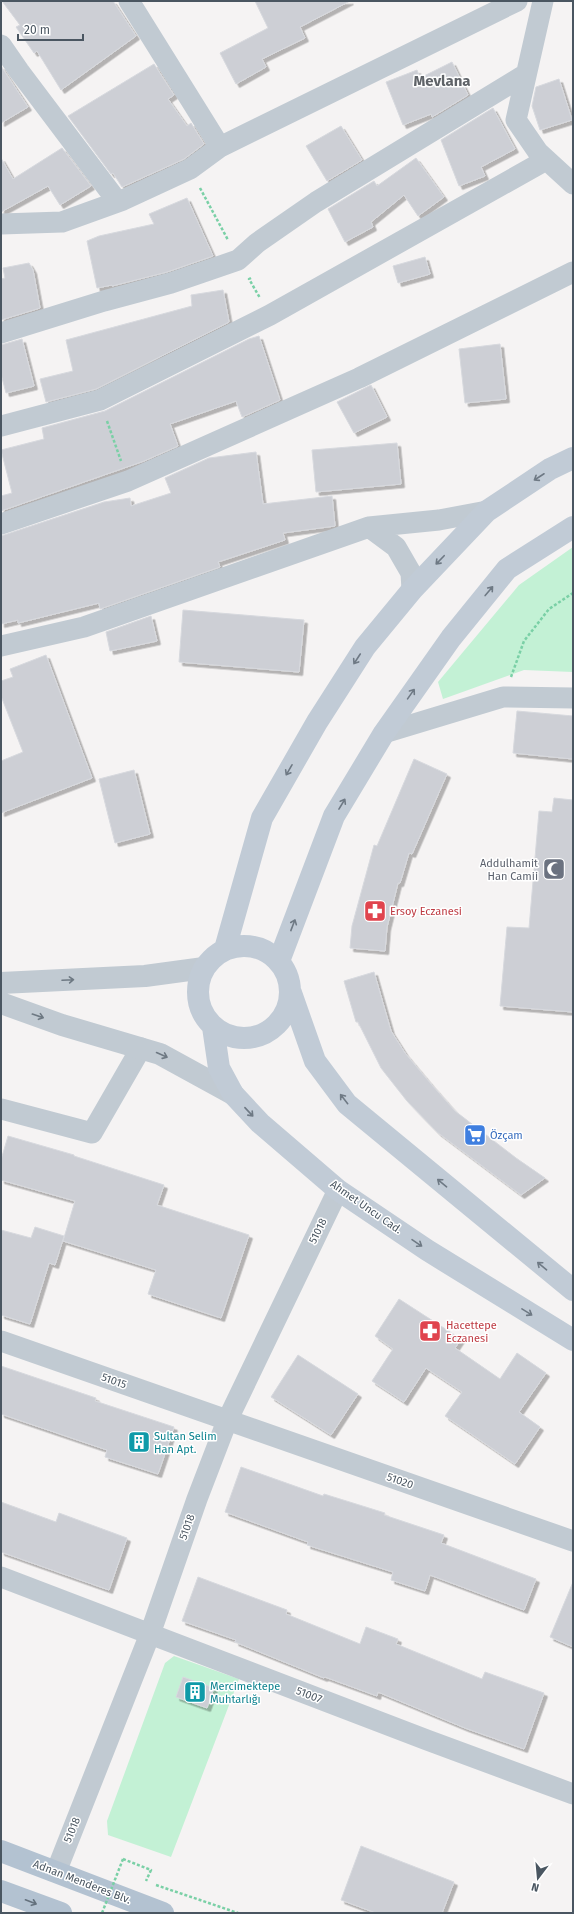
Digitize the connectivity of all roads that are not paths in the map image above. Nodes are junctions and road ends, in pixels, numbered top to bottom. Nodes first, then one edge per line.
1 (130, 1) edge
2 (517, 1) edge
3 (543, 1) edge
4 (1, 44) edge
5 (526, 74) junction
6 (220, 147) junction
7 (546, 160) junction
8 (573, 184) edge
9 (117, 201) junction
10 (1, 224) edge
11 (573, 272) edge
12 (1, 333) edge
13 (1, 426) edge
14 (573, 458) edge
15 (486, 511) junction
16 (1, 524) edge
17 (369, 527) junction
18 (573, 527) edge
19 (412, 590) junction
20 (1, 646) edge
21 (573, 698) edge
22 (384, 733) junction
23 (225, 949) junction
24 (279, 961) junction
25 (204, 968) junction
26 (1, 984) edge
27 (291, 993) junction
28 (1, 1003) edge
29 (214, 1027) junction
30 (141, 1048) junction
31 (233, 1094) junction
32 (1, 1109) edge
33 (338, 1190) junction
34 (573, 1290) edge
35 (573, 1340) edge
36 (1, 1341) edge
37 (227, 1421) junction
38 (573, 1541) edge
39 (1, 1577) edge
40 (150, 1634) junction
41 (573, 1794) edge
42 (1, 1851) edge
43 (56, 1872) junction
44 (1, 1891) edge
45 (61, 1913) edge
46 (163, 1913) edge

1 - 6 street
2 - 6 street
3 - 5 street
4 - 9 street
5 - 7 street
5 - 12 street
6 - 9 street
7 - 8 street
7 - 13 street
9 - 10 street
11 - 16 street
14 -> 15 main road
15 - 17 street
15 -> 19 main road
17 - 19 street
17 - 20 street
22 -> 18 main road
19 -> 23 main road
21 - 22 street
24 -> 22 main road
23 - 24 main road
23 - 25 main road
24 - 27 main road
26 -> 25 street
25 - 29 main road
27 - 29 main road
34 -> 27 main road
28 -> 30 street
29 - 31 main road, Ahmet Uncu Cad.
30 -> 31 street
30 - 32 street
31 -> 33 main road, Ahmet Uncu Cad.
33 -> 35 main road, Ahmet Uncu Cad.
33 - 37 street, 51018
36 - 37 street, 51015
37 - 38 street, 51020
37 - 40 street, 51018
39 - 40 street, 51007
40 - 41 street, 51007
40 - 43 street, 51018
42 - 43 main road, Adnan Menderes Blv.
43 - 46 main road, Adnan Menderes Blv.
44 -> 45 main road

